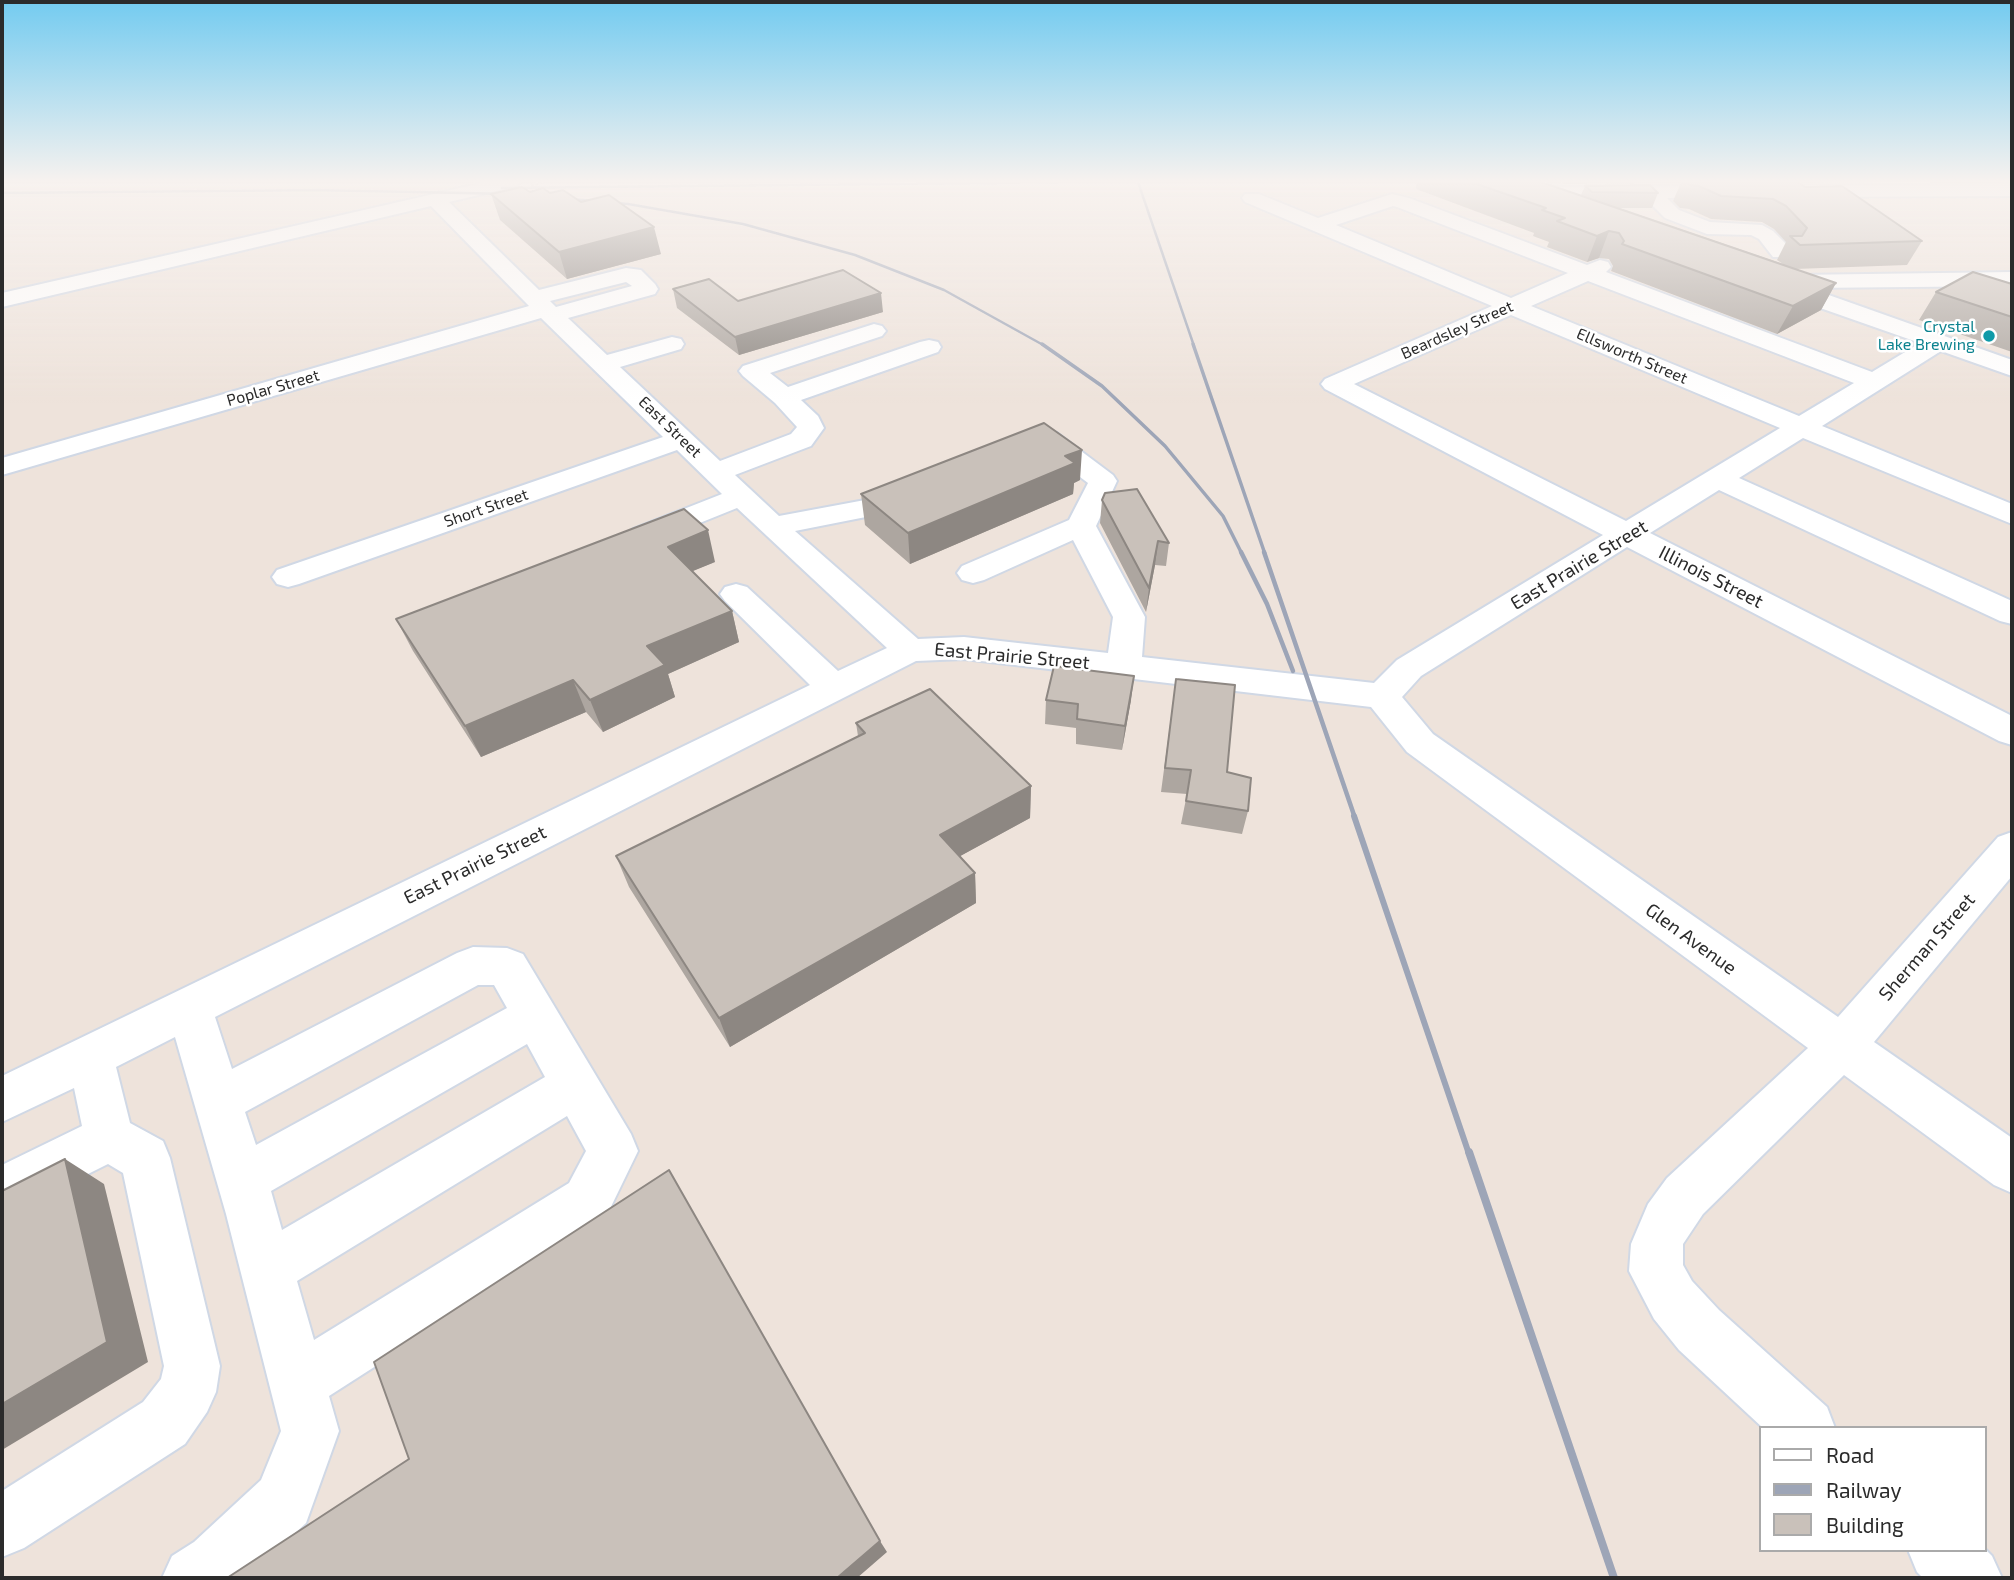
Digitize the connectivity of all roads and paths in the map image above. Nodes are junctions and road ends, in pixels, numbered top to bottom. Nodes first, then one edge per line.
1 (192, 256) edge
2 (492, 256) edge
3 (1391, 256) edge
4 (1544, 256) edge
5 (1622, 257) edge
6 (1917, 257) edge
7 (1586, 272) junction
8 (2012, 279) edge
9 (1950, 280) junction
10 (2, 300) edge
11 (1511, 306) junction
12 (543, 307) junction
13 (874, 331) dead end
14 (1939, 342) junction
15 (672, 344) dead end
16 (929, 347) dead end
17 (603, 364) junction
18 (2012, 368) edge
19 (1874, 382) junction
20 (1334, 384) joint
21 (784, 397) junction
22 (1801, 427) junction
23 (683, 439) junction
24 (1009, 454) edge
25 (2, 467) edge
26 (717, 472) junction
27 (1718, 479) junction
28 (934, 484) edge
29 (742, 496) junction
30 (2012, 514) edge
31 (1081, 526) junction
32 (775, 529) junction
33 (1629, 535) junction
34 (616, 546) edge
35 (973, 573) dead end
36 (288, 577) dead end
37 (736, 594) dead end
38 (2012, 614) edge
39 (910, 650) junction
40 (1124, 666) junction
41 (834, 687) junction
42 (1382, 696) junction
43 (2012, 732) edge
44 (2012, 848) edge
45 (189, 1007) junction
46 (535, 1016) junction
47 (1841, 1046) junction
48 (90, 1056) junction
49 (575, 1086) junction
50 (2, 1100) edge
51 (218, 1101) junction
52 (109, 1138) junction
53 (2012, 1168) edge
54 (242, 1180) junction
55 (2, 1192) edge
56 (267, 1269) junction
57 (297, 1383) junction
58 (1804, 1426) edge
59 (2, 1526) edge
60 (1941, 1552) edge
61 (194, 1578) edge
62 (1970, 1578) edge

1 - 10 street
2 - 12 street, East Street
3 - 11 street, Ellsworth Street
4 - 7 street
5 - 7 street, Beardsley Street
6 - 9 street
7 - 11 street, Beardsley Street
7 - 19 street
8 - 9 street
9 - 14 street
11 - 20 street, Beardsley Street
11 - 22 street, Ellsworth Street
12 - 17 street, East Street
12 - 25 street, Poplar Street
13 - 21 street
14 - 18 street
14 - 19 street, East Prairie Street
15 - 17 street
16 - 21 street
17 - 23 street, East Street
19 - 22 street, East Prairie Street
20 - 33 street, Illinois Street
21 - 26 street
22 - 27 street, East Prairie Street
22 - 30 street, Ellsworth Street
23 - 26 street, East Street
23 - 36 street, Short Street
24 - 31 street
26 - 29 street, East Street
27 - 33 street, East Prairie Street
27 - 38 street
28 - 32 street
29 - 32 street, East Street
29 - 34 street
31 - 35 street
31 - 40 street
32 - 39 street, East Street
33 - 42 street, East Prairie Street
33 - 43 street, Illinois Street
37 - 41 street
39 - 40 street, East Prairie Street
39 - 41 street, East Prairie Street
40 - 42 street, East Prairie Street
41 - 45 street, East Prairie Street
42 - 47 street, Glen Avenue
44 - 47 street, Sherman Street
45 - 48 street, East Prairie Street
45 - 51 street
46 - 49 street
46 - 51 street
46 - 54 street
47 - 53 street, Glen Avenue
47 - 58 street, Sherman Street
48 - 50 street, East Prairie Street
48 - 52 street
49 - 56 street
49 - 57 street
51 - 54 street
52 - 55 street
52 - 59 street
54 - 56 street
56 - 57 street
57 - 61 street
60 - 62 street

